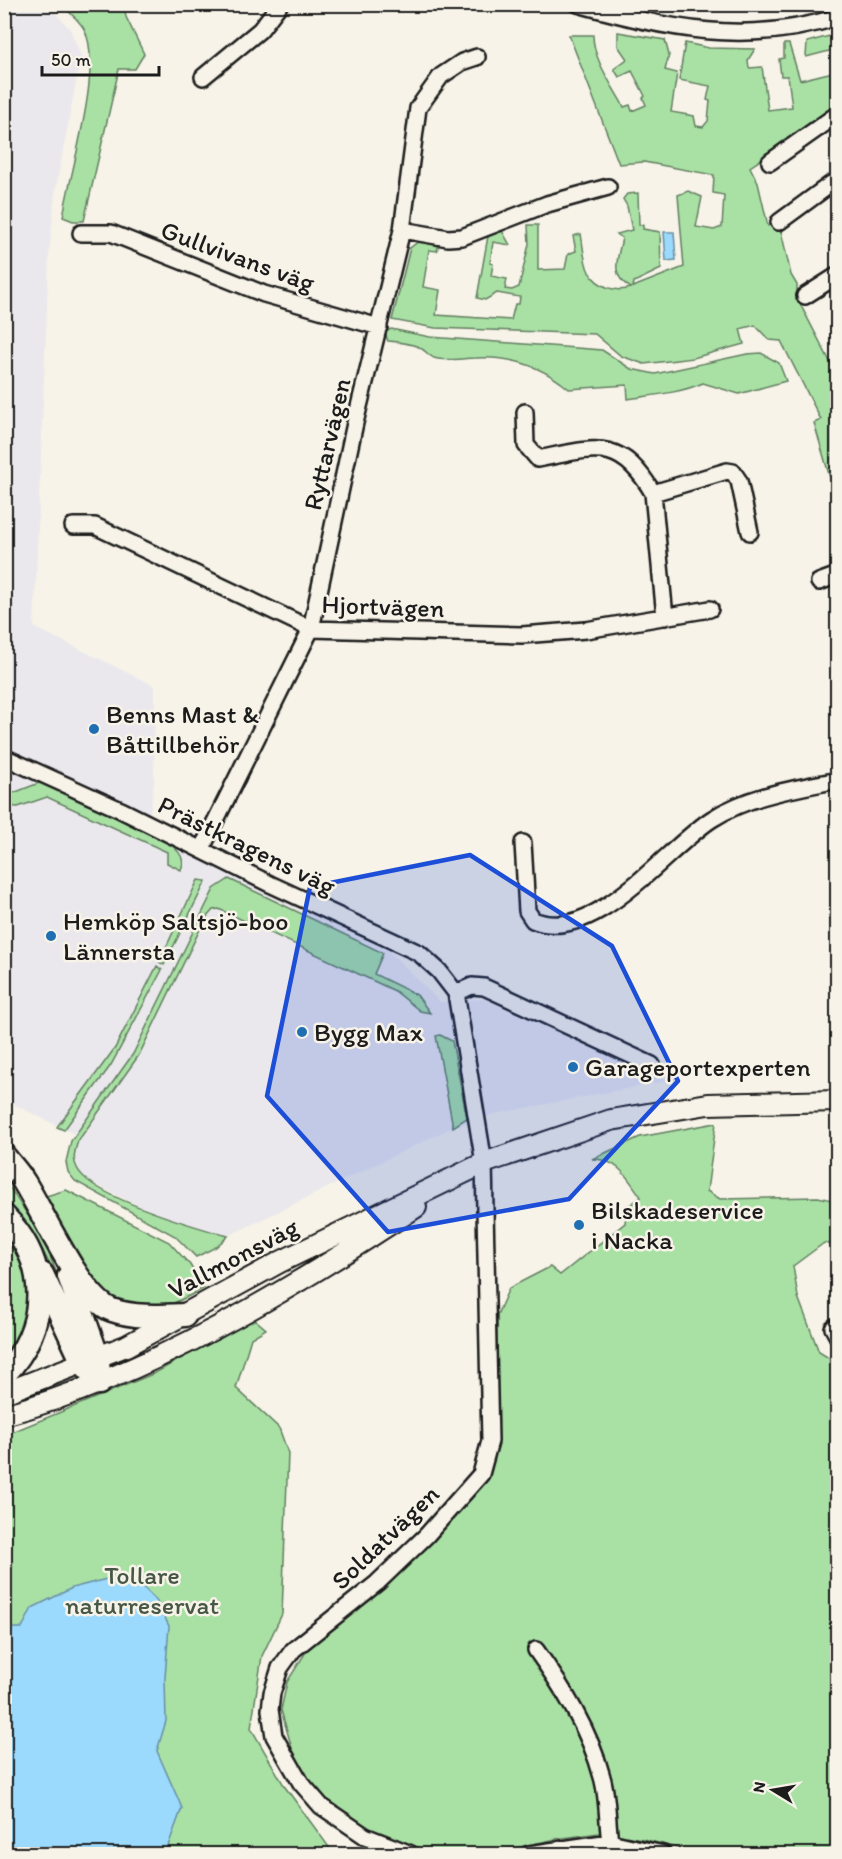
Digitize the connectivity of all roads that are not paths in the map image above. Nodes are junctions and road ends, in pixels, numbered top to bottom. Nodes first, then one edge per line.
1 (280, 4) edge
2 (579, 4) edge
3 (837, 17) edge
4 (477, 57) dead end
5 (203, 77) dead end
6 (837, 114) edge
7 (770, 162) dead end
8 (837, 185) edge
9 (609, 187) dead end
10 (779, 222) dead end
11 (402, 230) junction
12 (81, 233) dead end
13 (837, 274) edge
14 (805, 296) dead end
15 (379, 327) junction
16 (525, 412) dead end
17 (653, 493) junction
18 (73, 526) dead end
19 (750, 532) dead end
20 (837, 575) edge
21 (819, 582) dead end
22 (710, 609) dead end
23 (665, 617) junction
24 (311, 629) junction
25 (4, 758) edge
26 (837, 780) edge
27 (523, 843) dead end
28 (202, 848) junction
29 (456, 993) junction
30 (652, 1065) dead end
31 (837, 1101) edge
32 (4, 1156) edge
33 (484, 1163) junction
34 (4, 1216) edge
35 (51, 1228) junction
36 (32, 1254) junction
37 (186, 1315) junction
38 (91, 1360) junction
39 (4, 1376) edge
40 (99, 1383) junction
41 (4, 1393) edge
42 (4, 1415) edge
43 (536, 1650) dead end
44 (610, 1842) junction
45 (411, 1854) edge
46 (529, 1854) edge
47 (663, 1854) edge

1 - 5 street
2 - 3 street
4 - 11 street, Ryttarvägen
6 - 7 street
8 - 10 street
9 - 11 street
11 - 15 street, Ryttarvägen
12 - 15 street, Gullvivans väg
13 - 14 street
15 - 24 street, Ryttarvägen
16 - 17 street
17 - 19 street
17 - 23 street
18 - 24 street, Hjortvägen
20 - 21 street
22 - 23 street, Hjortvägen
23 - 24 street, Hjortvägen
24 - 28 street, Ryttarvägen
25 - 28 street, Prästkragens väg
26 - 27 street
28 - 29 street, Prästkragens väg
29 - 30 street
29 - 33 street, Prästkragens väg
31 - 33 main road
32 - 35 highway
33 - 37 main road, Vallmonsväg
33 - 40 main road
33 - 45 street, Soldatvägen
34 - 36 highway
35 - 37 highway
35 - 38 highway
36 - 38 highway
36 - 39 highway
37 - 38 main road, Vallmonsväg
38 - 40 highway
38 - 41 main road, Vallmonsväg
40 - 42 main road
43 - 44 street
44 - 46 street
44 - 47 street

